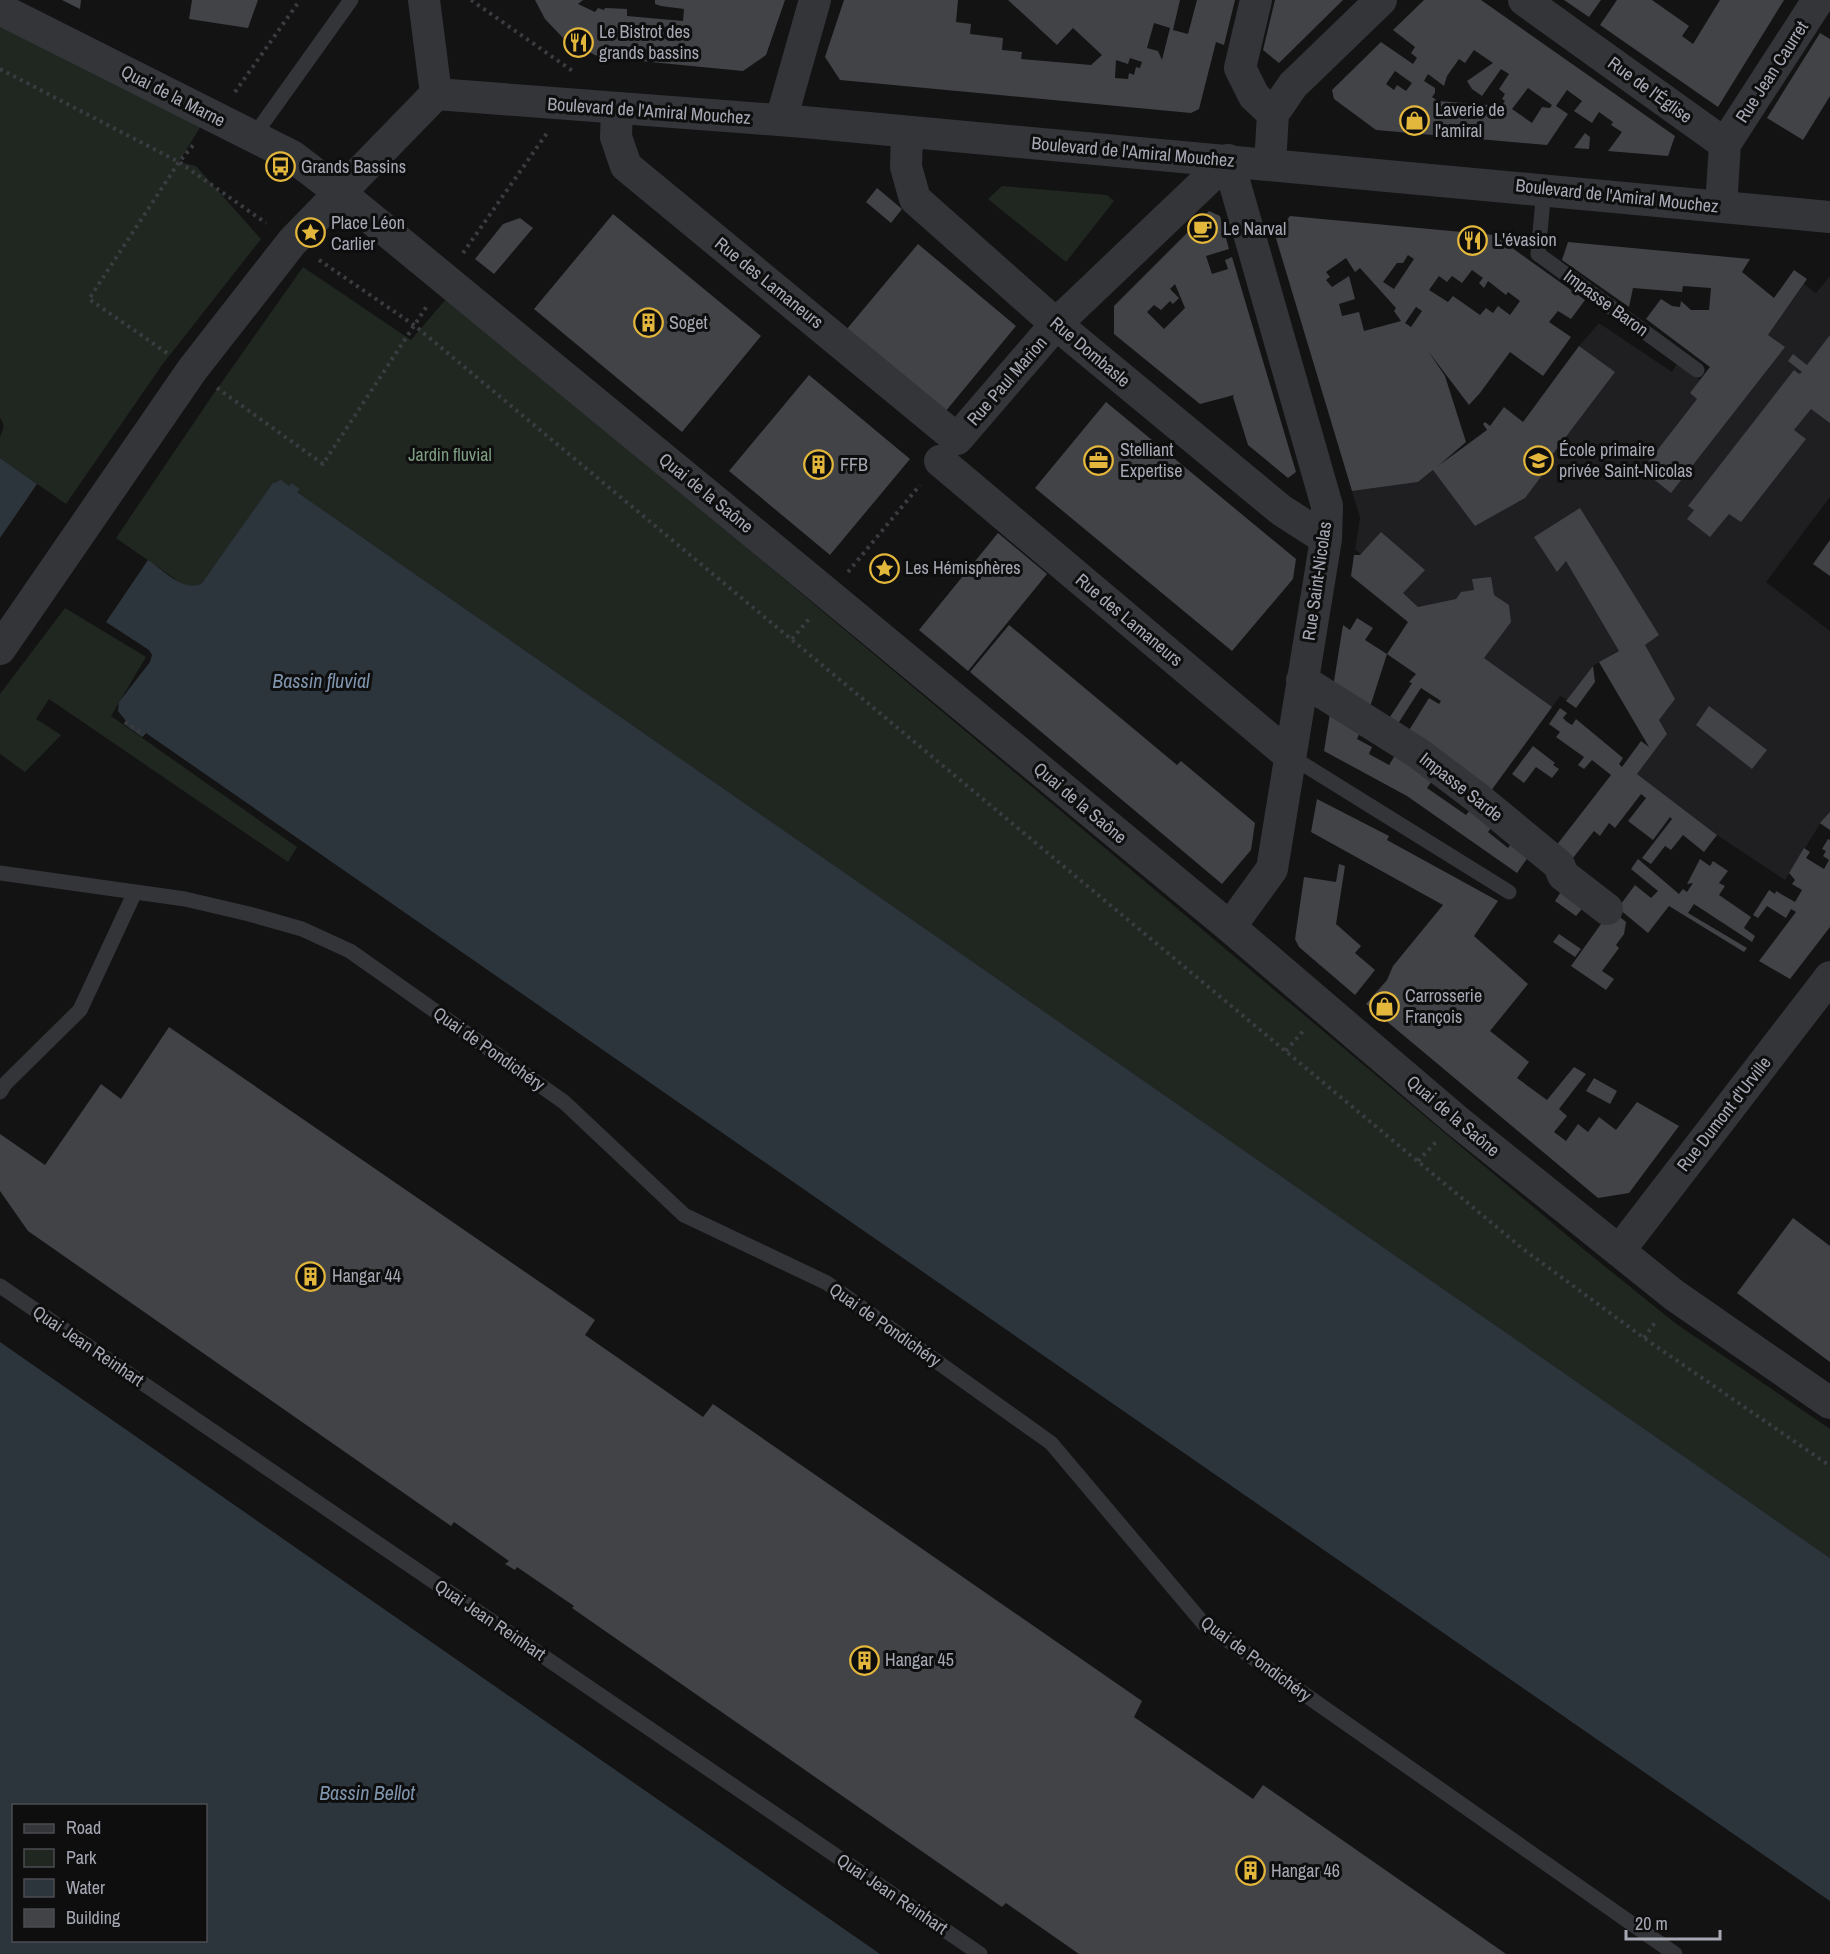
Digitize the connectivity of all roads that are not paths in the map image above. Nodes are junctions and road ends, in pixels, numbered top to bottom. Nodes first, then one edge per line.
1 (351, 0) edge
2 (424, 0) edge
3 (815, 0) edge
4 (1256, 0) edge
5 (1381, 0) edge
6 (1524, 0) edge
7 (1818, 0) edge
8 (0, 9) edge
9 (436, 94) junction
10 (1273, 114) junction
11 (781, 120) junction
12 (616, 123) junction
13 (907, 132) junction
14 (253, 136) junction
15 (1725, 144) junction
16 (1228, 160) junction
17 (1270, 164) junction
18 (1544, 189) junction
19 (339, 192) junction
20 (1721, 207) junction
21 (1830, 217) edge
22 (1056, 324) junction
23 (1697, 370) dead end
24 (948, 450) junction
25 (1326, 539) junction
26 (0, 649) edge
27 (1302, 680) junction
28 (1290, 756) junction
29 (0, 873) edge
30 (135, 892) junction
31 (1509, 892) dead end
32 (1607, 909) dead end
33 (1230, 927) junction
34 (1830, 977) edge
35 (0, 1092) edge
36 (1618, 1251) junction
37 (0, 1286) edge
38 (1830, 1403) edge
39 (980, 1954) edge
40 (1675, 1954) edge

1 - 14 lane
2 - 9 street
3 - 11 street
4 - 10 street
5 - 10 street
6 - 15 street, Rue de l'Église
7 - 15 street, Rue Jean Caurret
8 - 14 street, Quai de la Marne
9 - 12 street, Boulevard de l'Amiral Mouchez
9 - 19 street
10 - 17 street
11 - 12 street, Boulevard de l'Amiral Mouchez
11 - 13 street, Boulevard de l'Amiral Mouchez
12 - 24 street, Rue des Lamaneurs
13 - 16 street, Boulevard de l'Amiral Mouchez
13 - 22 street, Rue Dombasle
14 - 19 street, Quai de la Marne
15 - 20 street
16 - 17 street, Boulevard de l'Amiral Mouchez
16 - 22 street, Rue Paul Marion
16 - 25 street, Rue Saint-Nicolas
17 - 18 street, Boulevard de l'Amiral Mouchez
18 - 20 street, Boulevard de l'Amiral Mouchez
18 - 23 lane, Impasse Baron
19 - 26 street
19 - 33 street, Quai de la Saône
20 - 21 street, Boulevard de l'Amiral Mouchez
22 - 24 street, Rue Paul Marion
22 - 25 street, Rue Dombasle
24 - 28 street, Rue des Lamaneurs
25 - 27 street, Rue Saint-Nicolas
27 - 28 street, Rue Saint-Nicolas
27 - 32 street, Impasse Sarde
28 - 31 lane
28 - 33 street, Rue Saint-Nicolas
29 - 30 lane, Quai de Pondichéry
30 - 35 lane
30 - 40 lane, Quai de Pondichéry
33 - 36 street, Quai de la Saône
34 - 36 street, Rue Dumont d'Urville
36 - 38 street, Quai de la Saône
37 - 39 lane, Quai Jean Reinhart

